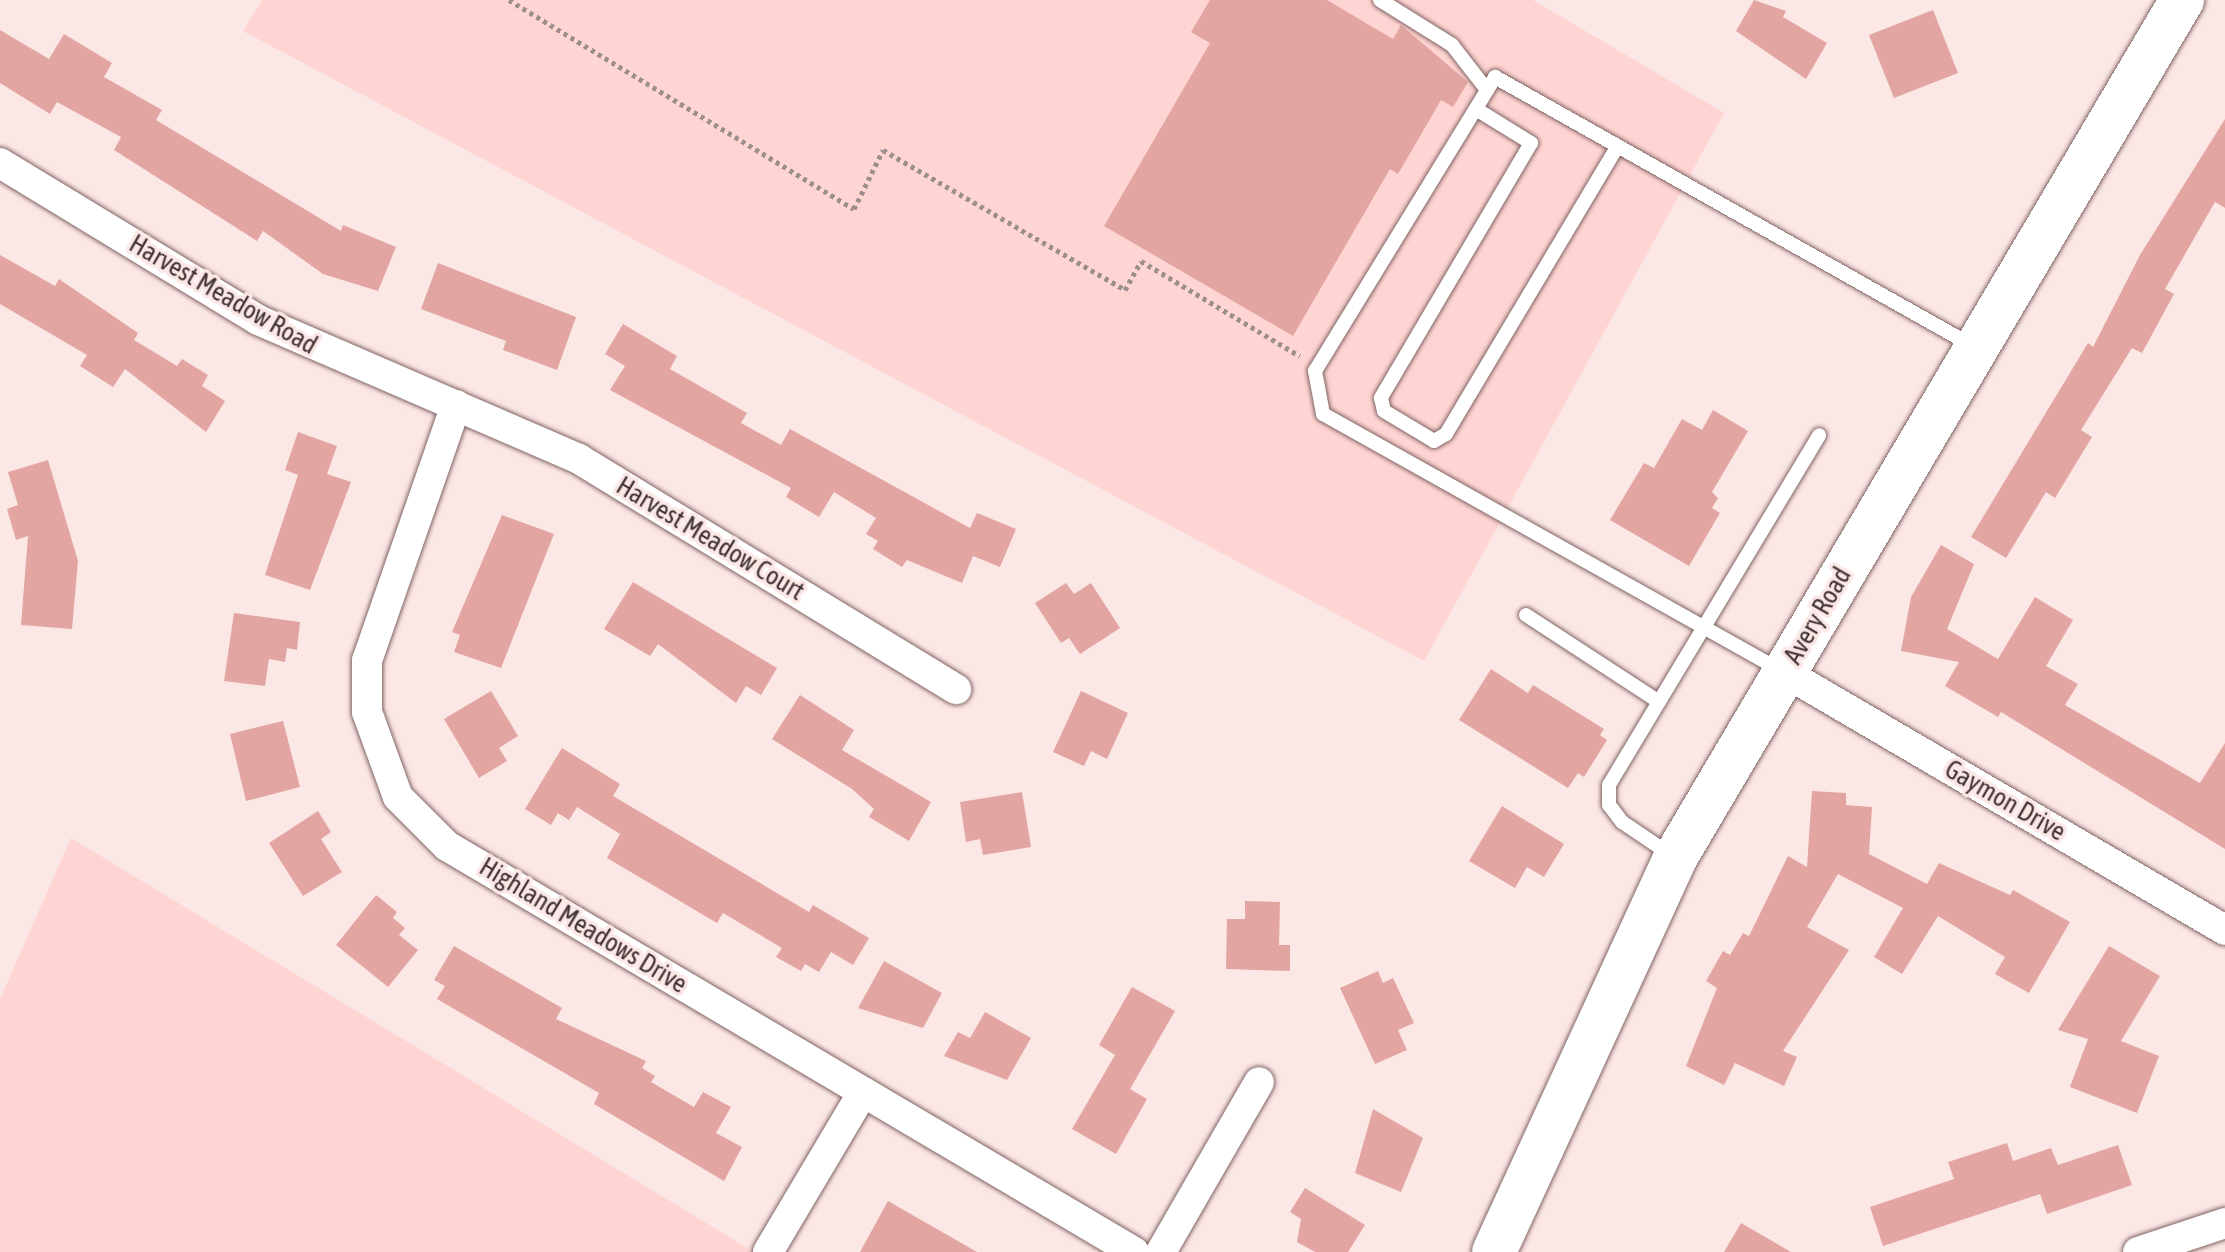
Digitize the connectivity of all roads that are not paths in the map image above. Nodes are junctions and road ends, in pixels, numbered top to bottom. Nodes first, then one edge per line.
1 (1380, 0) edge
2 (2182, 0) edge
3 (1487, 90) junction
4 (1476, 109) junction
5 (1618, 146) junction
6 (0, 163) edge
7 (1976, 348) junction
8 (456, 405) junction
9 (1819, 435) dead end
10 (1526, 615) dead end
11 (1702, 625) junction
12 (1784, 672) junction
13 (956, 689) dead end
14 (1658, 701) junction
15 (1675, 858) junction
16 (2225, 930) edge
17 (1259, 1082) dead end
18 (863, 1092) junction
19 (2225, 1223) edge
20 (768, 1252) edge
21 (1134, 1252) edge
22 (1161, 1252) edge
23 (1494, 1252) edge
24 (2138, 1252) edge

1 - 3 lane
2 - 7 main road, Avery Road
3 - 4 lane
3 - 5 lane
4 - 5 lane
4 - 11 lane
5 - 7 lane
6 - 8 street, Harvest Meadow Road
7 - 12 main road, Avery Road
8 - 13 street, Harvest Meadow Court
8 - 18 street, Highland Meadows Drive
9 - 11 lane
10 - 14 lane
11 - 12 lane
11 - 14 lane
12 - 15 main road, Avery Road
12 - 16 street, Gaymon Drive
14 - 15 lane
15 - 23 main road, Avery Road
17 - 22 street
18 - 20 street
18 - 21 street, Highland Meadows Drive
19 - 24 street

